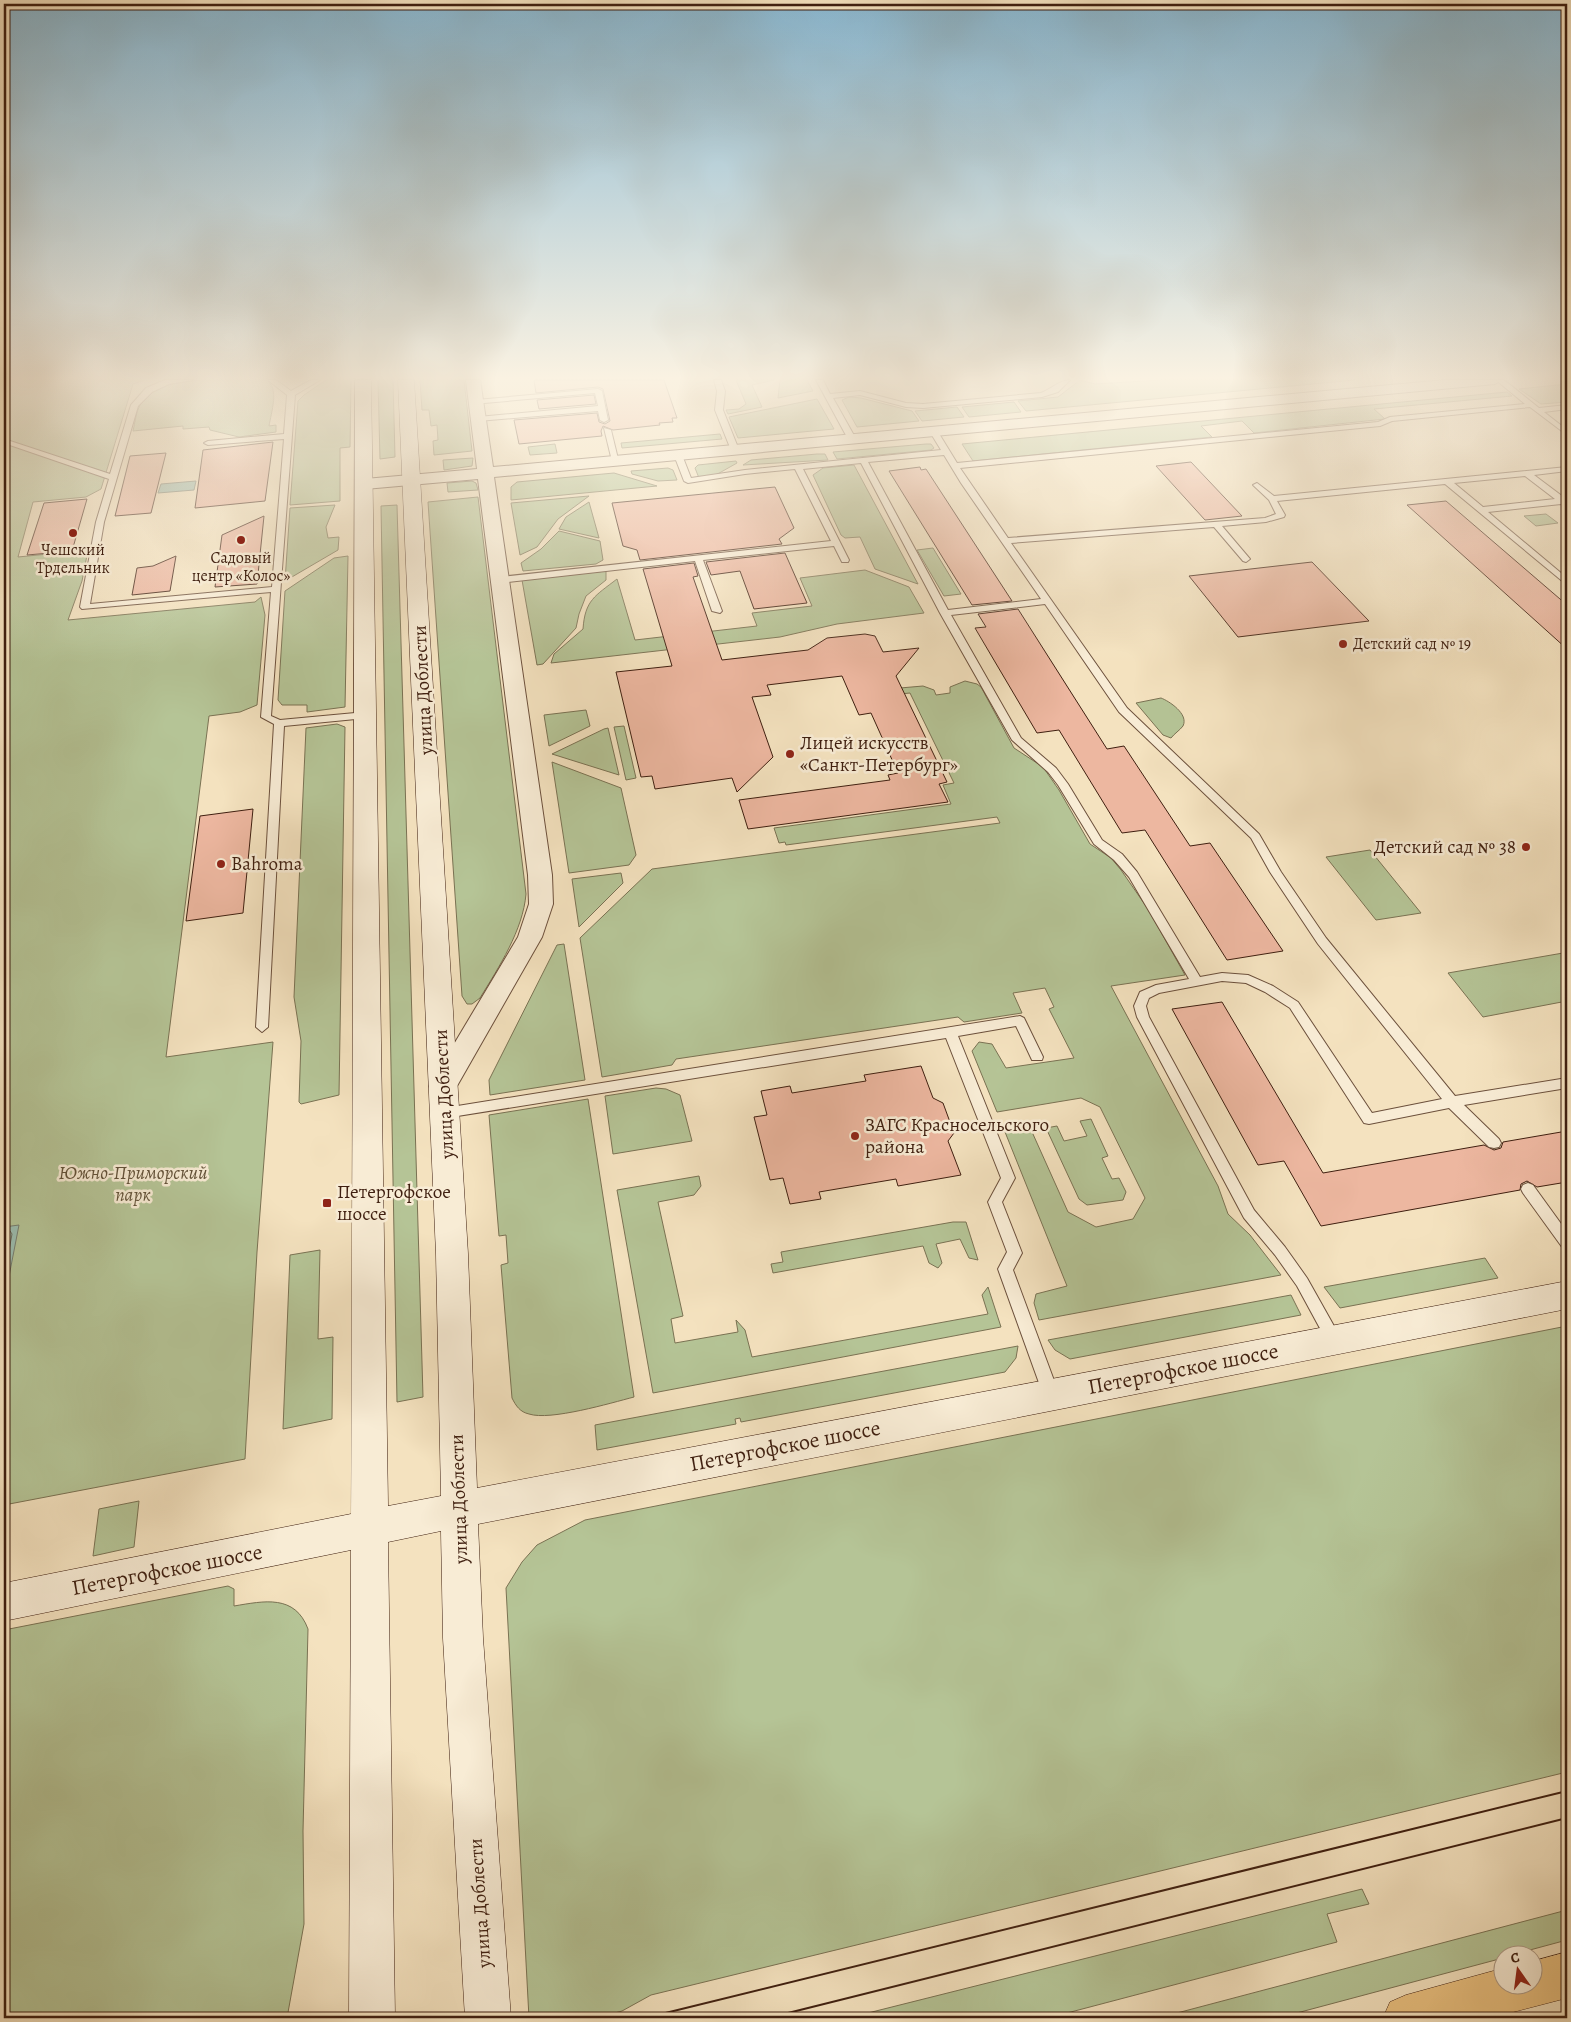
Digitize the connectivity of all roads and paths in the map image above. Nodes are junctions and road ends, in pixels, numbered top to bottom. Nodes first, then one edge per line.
1 (103, 474) edge
2 (115, 474) edge
3 (285, 474) edge
4 (365, 474) edge
5 (412, 474) edge
6 (471, 474) edge
7 (485, 474) edge
8 (685, 474) edge
9 (740, 474) edge
10 (802, 474) edge
11 (871, 474) edge
12 (960, 474) edge
13 (1513, 474) edge
14 (1529, 474) edge
15 (114, 478) junction
16 (412, 480) junction
17 (1447, 481) junction
18 (365, 484) junction
19 (1257, 485) dead end
20 (1272, 500) junction
21 (1565, 503) edge
22 (1482, 510) junction
23 (1217, 525) junction
24 (1006, 541) junction
25 (836, 543) junction
26 (698, 558) junction
27 (1246, 559) dead end
28 (844, 560) dead end
29 (500, 580) junction
30 (1567, 582) edge
31 (276, 589) junction
32 (1046, 601) junction
33 (717, 611) dead end
34 (945, 613) junction
35 (366, 715) junction
36 (279, 723) junction
37 (1197, 982) junction
38 (262, 1027) dead end
39 (950, 1032) junction
40 (1037, 1057) dead end
41 (1567, 1083) edge
42 (444, 1100) junction
43 (1452, 1102) junction
44 (1494, 1143) dead end
45 (1528, 1189) dead end
46 (1567, 1243) edge
47 (1567, 1295) edge
48 (1334, 1340) junction
49 (1051, 1394) junction
50 (460, 1511) junction
51 (368, 1529) junction
52 (4, 1602) edge
53 (1567, 1975) edge
54 (1544, 1981) edge
55 (1495, 1994) edge
56 (372, 2018) edge
57 (488, 2018) edge
58 (1406, 2018) edge

1 - 15 lane
2 - 15 lane
3 - 31 lane
4 - 18 main road
5 - 16 main road, улица Доблести
6 - 16 street
7 - 29 street
8 - 9 lane
10 - 25 lane
11 - 34 lane
12 - 24 lane
13 - 17 lane
14 - 21 lane
15 - 31 lane
16 - 18 street
16 - 42 main road, улица Доблести
17 - 20 lane
17 - 22 lane
18 - 35 main road
19 - 20 lane
20 - 23 lane
21 - 22 lane
22 - 30 lane
23 - 24 lane
23 - 27 lane
24 - 32 lane
25 - 26 lane
25 - 28 lane
26 - 29 lane
26 - 33 lane
29 - 42 street
31 - 36 lane
32 - 34 lane
32 - 43 lane
34 - 37 lane
35 - 36 lane
35 - 51 main road
36 - 38 lane
37 - 43 lane
37 - 48 lane
39 - 40 lane
39 - 42 lane
39 - 49 lane
41 - 43 lane
42 - 50 main road, улица Доблести
43 - 44 lane
45 - 46 lane
47 - 48 main road, Петергофское шоссе
48 - 49 main road, Петергофское шоссе
49 - 50 main road, Петергофское шоссе
50 - 51 main road, Петергофское шоссе
50 - 57 main road, улица Доблести
51 - 52 main road, Петергофское шоссе
51 - 56 main road
53 - 54 main road
55 - 58 main road

